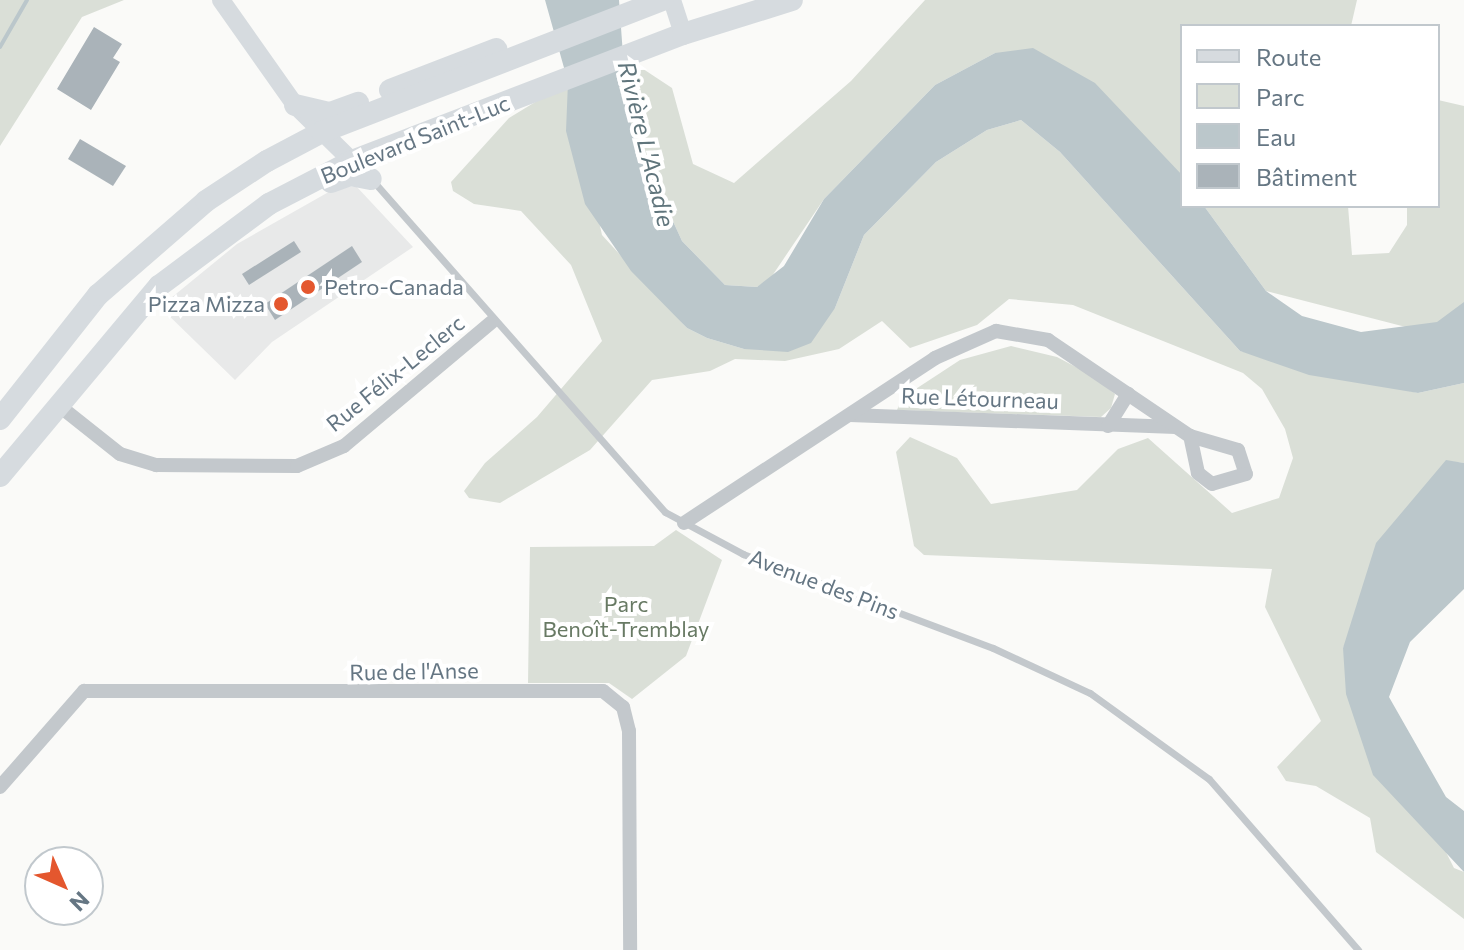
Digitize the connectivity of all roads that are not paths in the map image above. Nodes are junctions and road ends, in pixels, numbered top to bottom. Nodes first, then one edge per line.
1 (221, 0) edge
2 (662, 0) edge
3 (672, 0) edge
4 (792, 0) edge
5 (683, 34) junction
6 (533, 49) junction
7 (295, 105) junction
8 (337, 147) junction
9 (371, 179) junction
10 (136, 309) junction
11 (492, 322) junction
12 (1128, 394) junction
13 (57, 404) junction
14 (849, 415) junction
15 (0, 419) edge
16 (1108, 426) junction
17 (1176, 427) junction
18 (1190, 436) dead end
19 (0, 476) edge
20 (684, 523) junction
21 (0, 787) edge
22 (630, 950) edge
23 (1358, 950) edge

1 - 7 street
2 - 6 main road
3 - 5 street
4 - 5 main road, Boulevard Saint-Luc
5 - 8 main road, Boulevard Saint-Luc
6 - 7 main road
6 - 8 main road
7 - 8 street
8 - 9 lane, Avenue des Pins
8 - 10 main road
8 - 15 main road, Boulevard Saint-Luc
9 - 10 main road
9 - 11 lane, Avenue des Pins
10 - 13 main road
11 - 13 street, Rue Félix-Leclerc
11 - 20 lane, Avenue des Pins
12 - 14 street, Rue Létourneau
12 - 16 street
12 - 17 street, Rue Létourneau
13 - 19 main road
14 - 16 street, Rue Létourneau
14 - 20 street, Rue Létourneau
16 - 17 street, Rue Létourneau
17 - 18 street, Rue Létourneau
20 - 23 lane, Avenue des Pins
21 - 22 street, Rue de l'Anse

